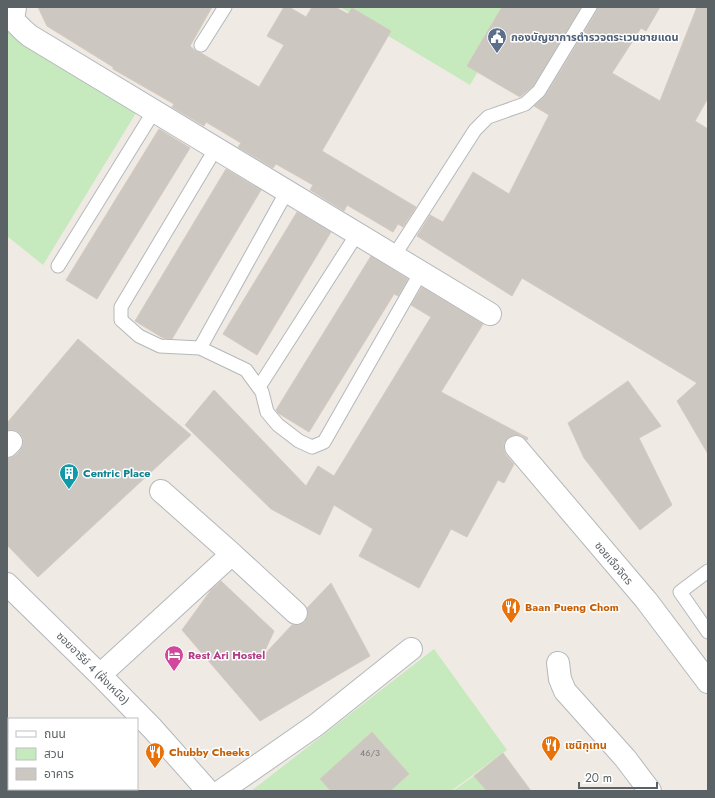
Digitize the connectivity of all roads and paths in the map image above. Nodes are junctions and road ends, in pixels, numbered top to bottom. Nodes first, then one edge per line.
1 (15, 7) edge
2 (225, 7) edge
3 (590, 7) edge
4 (201, 45) dead end
5 (154, 111) junction
6 (216, 148) junction
7 (287, 191) junction
8 (357, 234) junction
9 (394, 256) junction
10 (58, 266) dead end
11 (421, 272) junction
12 (490, 314) dead end
13 (200, 348) junction
14 (259, 387) junction
15 (516, 447) dead end
16 (161, 491) dead end
17 (232, 554) junction
18 (708, 571) edge
19 (7, 584) edge
20 (296, 613) dead end
21 (708, 632) edge
22 (411, 649) dead end
23 (558, 663) dead end
24 (100, 675) junction
25 (708, 682) edge
26 (208, 791) edge
27 (221, 791) edge
28 (650, 791) edge

1 - 5 street
2 - 4 lane
3 - 9 lane
5 - 6 street
5 - 10 lane
6 - 7 street
6 - 13 lane
7 - 8 street
7 - 13 lane
8 - 9 street
8 - 14 lane
9 - 11 street
11 - 12 street
11 - 14 lane
13 - 14 lane
15 - 25 street, ซอยเจือจิตร
16 - 17 street
17 - 20 street
17 - 24 street
18 - 21 lane
19 - 24 street, ซอยอารีย์ 4 (ฝั่งเหนือ)
22 - 27 street
23 - 28 street
24 - 26 street, ซอยอารีย์ 4 (ฝั่งเหนือ)

